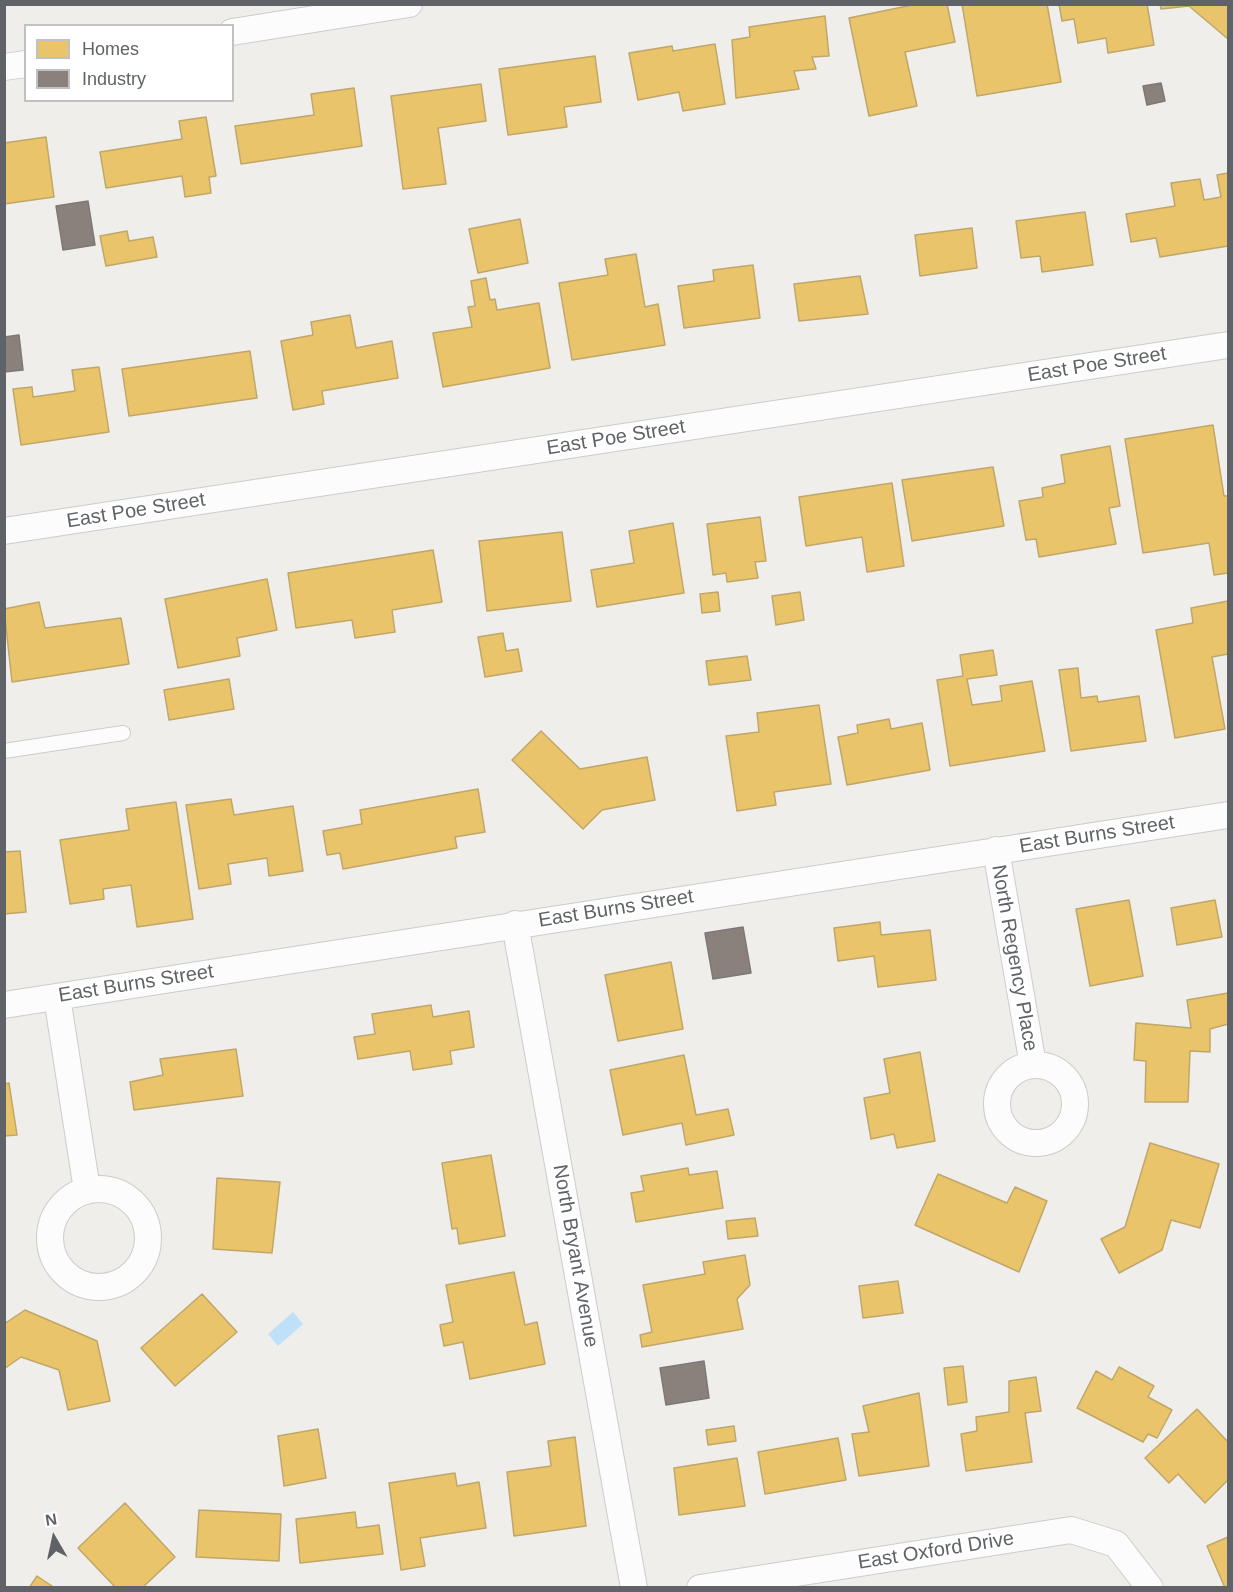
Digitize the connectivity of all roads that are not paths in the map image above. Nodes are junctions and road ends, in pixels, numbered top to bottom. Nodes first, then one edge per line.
1 (410, 4) edge
2 (234, 32) edge
3 (24, 64) edge
4 (4, 67) edge
5 (1228, 345) edge
6 (4, 531) edge
7 (123, 733) dead end
8 (4, 751) edge
9 (1228, 815) edge
10 (996, 850) junction
11 (515, 924) junction
12 (57, 997) junction
13 (4, 1005) edge
14 (1033, 1065) dead end
15 (87, 1191) dead end
16 (634, 1587) edge
17 (700, 1587) edge
18 (1150, 1587) edge

1 - 2 street
3 - 4 street
5 - 6 street, East Poe Street
7 - 8 lane
9 - 10 street, East Burns Street
10 - 11 street, East Burns Street
10 - 14 street, North Regency Place
11 - 12 street, East Burns Street
11 - 16 street, North Bryant Avenue
12 - 13 street, East Burns Street
12 - 15 street
17 - 18 street, East Oxford Drive

